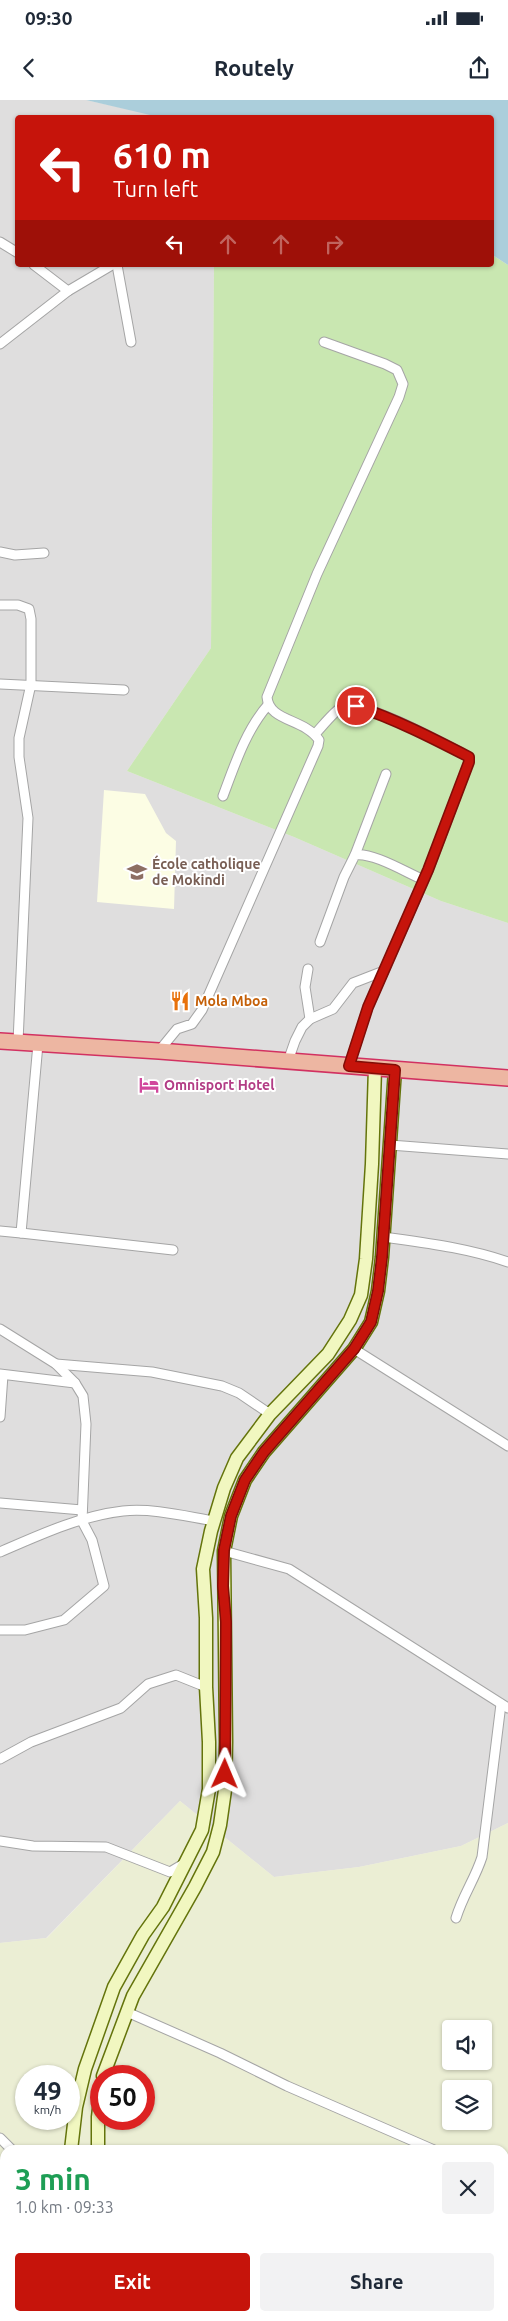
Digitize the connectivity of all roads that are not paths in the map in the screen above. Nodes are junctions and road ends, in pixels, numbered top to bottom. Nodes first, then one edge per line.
1 (0, 242) edge
2 (15, 251) edge
3 (37, 267) edge
4 (109, 267) edge
5 (117, 267) edge
6 (68, 291) junction
7 (131, 342) dead end
8 (324, 342) dead end
9 (0, 344) edge
10 (0, 552) edge
11 (44, 553) dead end
12 (0, 605) edge
13 (0, 684) edge
14 (31, 684) junction
15 (124, 690) dead end
16 (268, 705) junction
17 (315, 734) junction
18 (386, 774) dead end
19 (223, 796) dead end
20 (355, 855) junction
21 (424, 880) junction
22 (320, 942) dead end
23 (308, 969) dead end
24 (384, 972) junction
25 (310, 1019) junction
26 (0, 1041) edge
27 (18, 1042) junction
28 (38, 1044) junction
29 (159, 1051) junction
30 (288, 1061) junction
31 (349, 1066) junction
32 (375, 1068) junction
33 (395, 1070) junction
34 (508, 1078) edge
35 (390, 1145) junction
36 (508, 1154) edge
37 (0, 1231) edge
38 (21, 1234) junction
39 (384, 1237) junction
40 (174, 1250) dead end
41 (508, 1261) edge
42 (0, 1329) edge
43 (354, 1349) junction
44 (56, 1364) junction
45 (1, 1375) edge
46 (75, 1383) junction
47 (270, 1414) junction
48 (0, 1417) edge
49 (508, 1446) edge
50 (0, 1503) edge
51 (82, 1510) junction
52 (82, 1521) junction
53 (214, 1521) junction
54 (224, 1550) junction
55 (0, 1552) edge
56 (0, 1630) edge
57 (206, 1687) junction
58 (504, 1706) edge
59 (0, 1759) edge
60 (0, 1841) edge
61 (188, 1861) junction
62 (456, 1918) dead end
63 (126, 2012) junction
64 (108, 2065) edge
65 (98, 2130) edge
66 (71, 2145) edge
67 (98, 2145) edge
68 (423, 2145) edge

1 - 2 street
3 - 6 street
4 - 6 street
5 - 7 street
6 - 9 street
8 - 16 street
10 - 11 street
12 - 14 street
13 - 14 street
14 - 15 street
14 - 27 street
16 - 17 street
16 - 19 street
17 - 21 street
17 - 29 street
18 - 20 street
20 - 21 street
20 - 22 street
21 - 24 street
23 - 25 street
24 - 25 street
24 - 31 street
25 - 30 street
26 - 27 highway
27 - 28 highway
28 - 29 highway
28 - 38 street
29 - 30 highway
30 - 31 highway
31 - 32 highway
32 - 33 highway
32 - 47 main road
33 - 34 highway
33 - 35 main road
35 - 36 street
35 - 39 main road
37 - 38 street
38 - 40 street
39 - 41 street
39 - 43 main road
42 - 44 street
43 - 49 street
43 - 54 main road
44 - 46 street
44 - 47 street
45 - 46 street
45 - 48 street
46 - 51 street
47 - 53 main road
50 - 51 street
51 - 52 street
52 - 53 street
52 - 55 street
52 - 56 street
53 - 57 main road
54 - 58 street
54 - 63 main road
57 - 59 street
57 - 61 main road
58 - 62 street
60 - 61 street
61 - 66 main road
63 - 64 main road
63 - 68 street
65 - 67 main road

